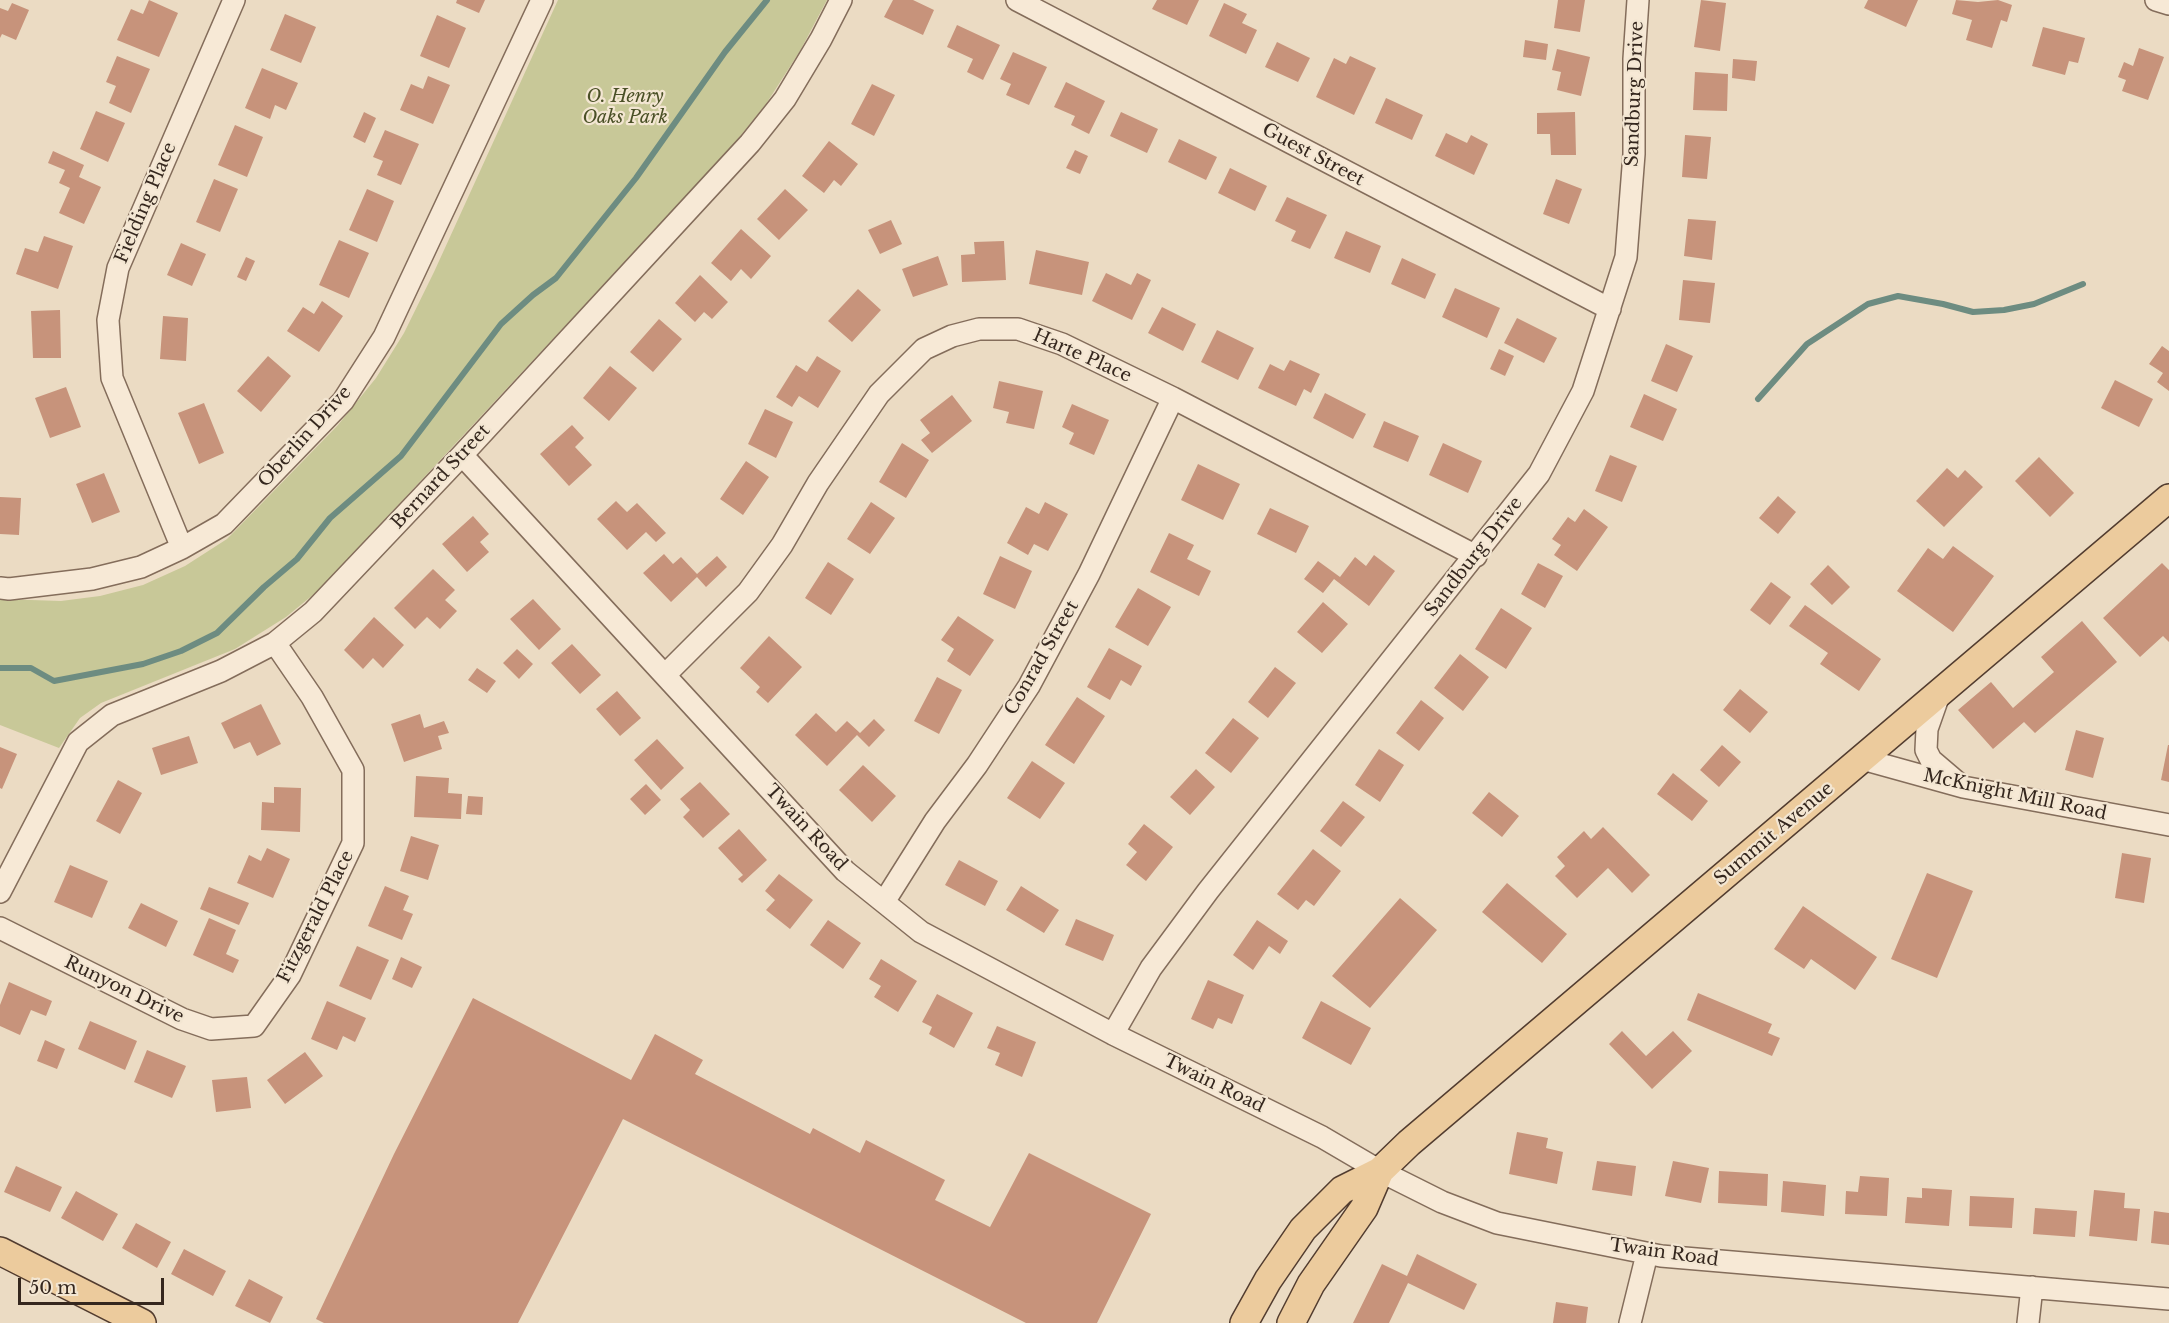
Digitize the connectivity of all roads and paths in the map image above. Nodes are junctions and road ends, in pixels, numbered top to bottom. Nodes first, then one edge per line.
1 (234, 0) edge
2 (542, 0) edge
3 (841, 0) edge
4 (1017, 0) edge
5 (1638, 0) edge
6 (2156, 0) edge
7 (2169, 4) edge
8 (1610, 309) junction
9 (1173, 398) junction
10 (462, 455) junction
11 (2169, 498) edge
12 (182, 548) junction
13 (1476, 556) junction
14 (0, 588) edge
15 (275, 643) junction
16 (665, 675) junction
17 (1940, 692) junction
18 (1862, 759) junction
19 (1963, 787) junction
20 (2169, 825) edge
21 (0, 892) edge
22 (884, 902) junction
23 (0, 928) edge
24 (254, 1026) joint
25 (1113, 1034) junction
26 (1380, 1172) junction
27 (0, 1251) edge
28 (1647, 1254) junction
29 (2032, 1287) junction
30 (2169, 1299) edge
31 (142, 1323) edge
32 (1244, 1323) edge
33 (1292, 1323) edge
34 (1630, 1323) edge
35 (2028, 1323) edge

1 - 12 street, Fielding Place
2 - 12 street, Oberlin Drive
3 - 10 street, Bernard Street
4 - 8 street, Guest Street
5 - 8 street, Sandburg Drive
6 - 7 street
8 - 13 street, Sandburg Drive
9 - 13 street, Harte Place
9 - 16 street, Harte Place
9 - 22 street, Conrad Street
10 - 15 street, Bernard Street
10 - 16 street, Twain Road
11 - 17 main road, Summit Avenue
12 - 14 street, Oberlin Drive
13 - 25 street, Sandburg Drive
15 - 21 street, Bernard Street
15 - 24 street, Fitzgerald Place
16 - 22 street, Twain Road
17 - 18 main road, Summit Avenue
17 - 19 street
18 - 19 street, McKnight Mill Road
18 - 26 main road, Summit Avenue
19 - 20 street, McKnight Mill Road
22 - 25 street, Twain Road
23 - 24 street, Runyon Drive
25 - 26 street, Twain Road
26 - 28 street, Twain Road
26 - 32 main road, Summit Avenue
26 - 33 main road, Summit Avenue
27 - 31 main road
28 - 29 street, Twain Road
28 - 34 street
29 - 30 street, Twain Road
29 - 35 street

